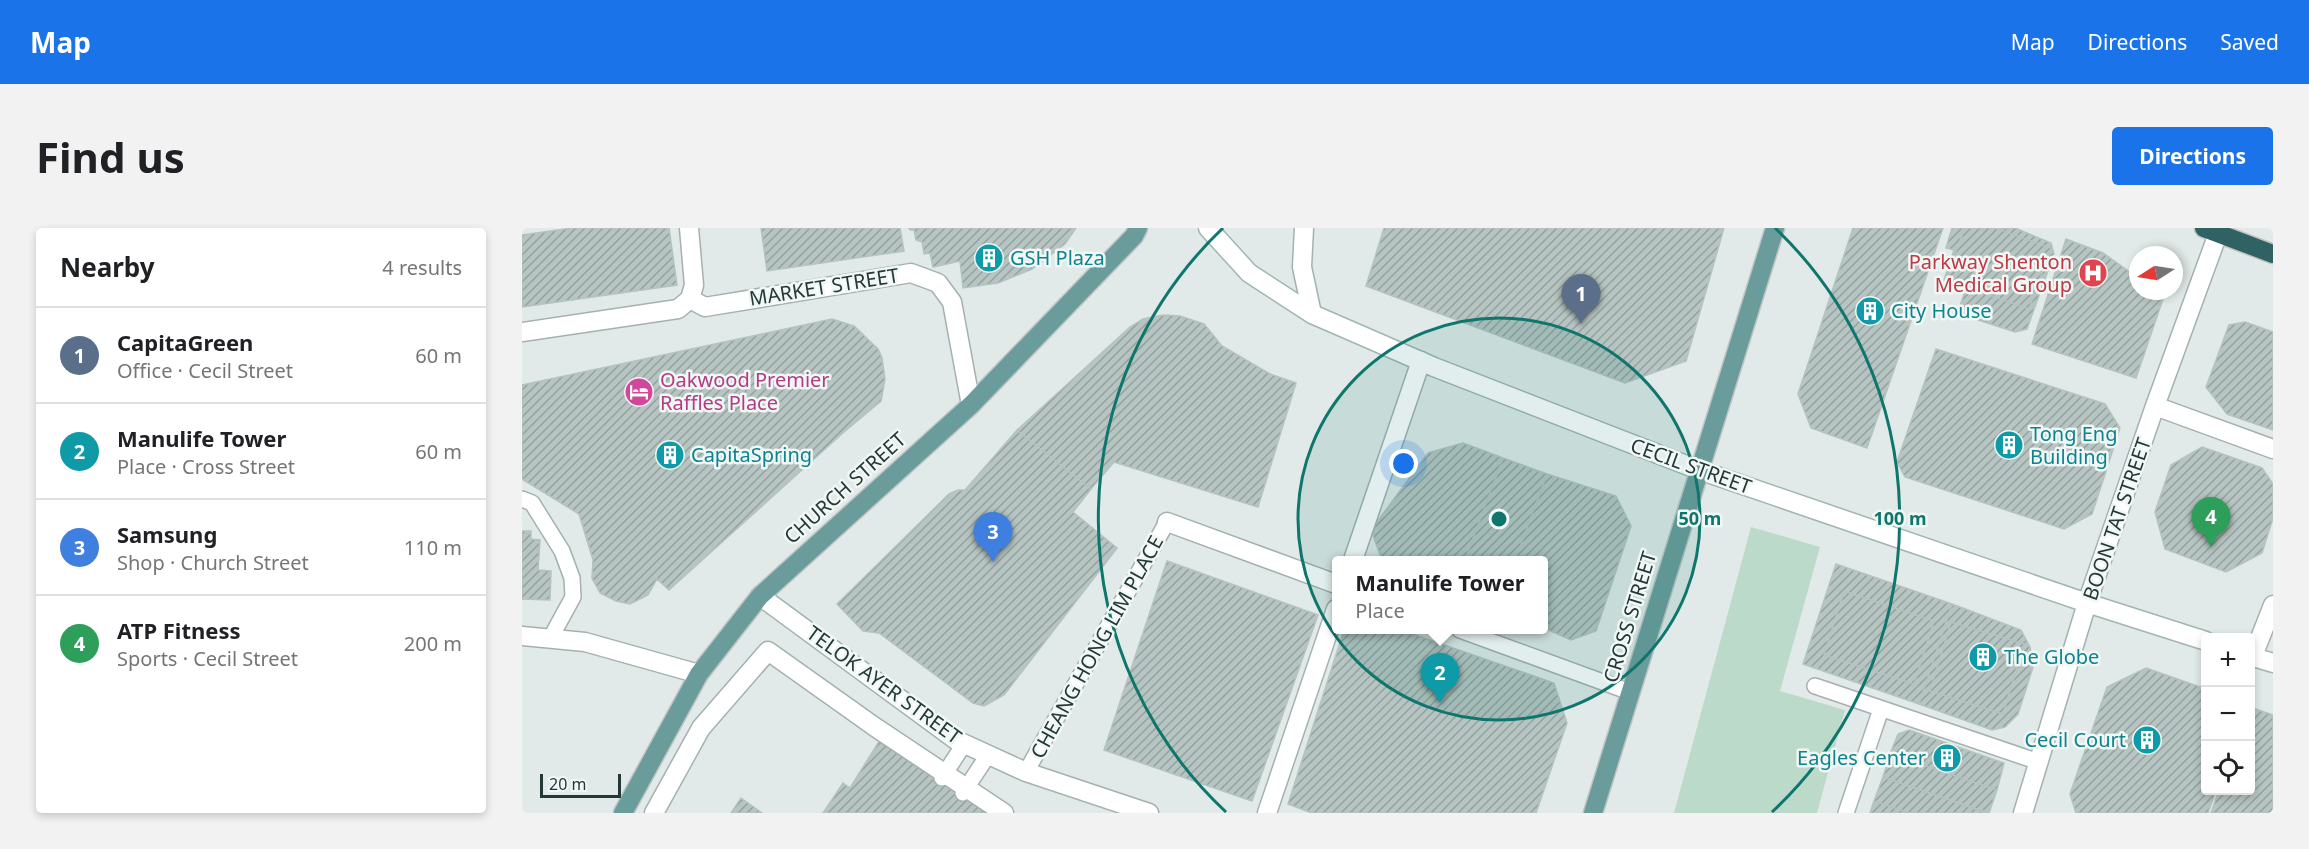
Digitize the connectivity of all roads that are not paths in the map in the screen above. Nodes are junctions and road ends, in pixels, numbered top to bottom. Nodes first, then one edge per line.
1 (690, 228) edge
2 (1138, 228) edge
3 (1208, 228) edge
4 (1304, 228) edge
5 (1775, 228) edge
6 (2214, 230) edge
7 (2273, 254) edge
8 (684, 304) junction
9 (1312, 314) junction
10 (522, 332) edge
11 (1421, 361) junction
12 (971, 405) junction
13 (2155, 406) junction
14 (2273, 449) edge
15 (1699, 470) junction
16 (522, 499) edge
17 (1167, 522) joint
18 (1355, 556) edge
19 (1332, 583) edge
20 (760, 596) junction
21 (2087, 603) junction
22 (2273, 605) edge
23 (1332, 621) edge
24 (1471, 634) edge
25 (522, 636) edge
26 (550, 639) junction
27 (2201, 640) edge
28 (2255, 649) edge
29 (2255, 657) edge
30 (2273, 663) edge
31 (699, 674) junction
32 (1815, 686) dead end
33 (1630, 692) junction
34 (1881, 709) junction
35 (674, 717) junction
36 (701, 728) junction
37 (964, 744) junction
38 (988, 755) junction
39 (2039, 762) junction
40 (1026, 772) junction
41 (944, 775) junction
42 (964, 790) junction
43 (1128, 810) edge
44 (623, 813) edge
45 (654, 813) edge
46 (1004, 813) edge
47 (1149, 813) edge
48 (1267, 813) edge
49 (1593, 813) edge
50 (1846, 813) edge
51 (2023, 813) edge

1 - 8 street
2 - 12 main road, CHURCH STREET
3 - 9 street, CECIL STREET
4 - 9 street
5 - 15 main road, CROSS STREET
6 - 7 highway
6 - 13 street, BOON TAT STREET
8 - 10 street, MARKET STREET
8 - 12 street, MARKET STREET
9 - 11 street, CECIL STREET
11 - 15 street, CECIL STREET
11 - 18 street
12 - 20 main road, CHURCH STREET
13 - 14 street
13 - 21 street, BOON TAT STREET
15 - 21 street, CECIL STREET
15 - 33 main road, CROSS STREET
16 - 26 lane
17 - 19 street
17 - 40 lane, CHEANG HONG LIM PLACE
20 - 31 main road, CHURCH STREET
20 - 37 street, TELOK AYER STREET
21 - 27 street, CECIL STREET
21 - 39 street, BOON TAT STREET
22 - 28 street
23 - 48 street
24 - 33 lane
25 - 26 street
26 - 31 street
29 - 30 street
31 - 35 main road, CHURCH STREET
32 - 34 lane
33 - 49 main road, CROSS STREET
34 - 39 lane
34 - 50 lane
35 - 36 street
35 - 44 main road, CHURCH STREET
36 - 41 street
36 - 45 street
37 - 38 street, TELOK AYER STREET
37 - 41 lane
38 - 40 street, TELOK AYER STREET
38 - 42 lane
39 - 51 street, BOON TAT STREET
40 - 43 street, TELOK AYER STREET
41 - 42 street
42 - 46 street
43 - 47 street, TELOK AYER STREET

